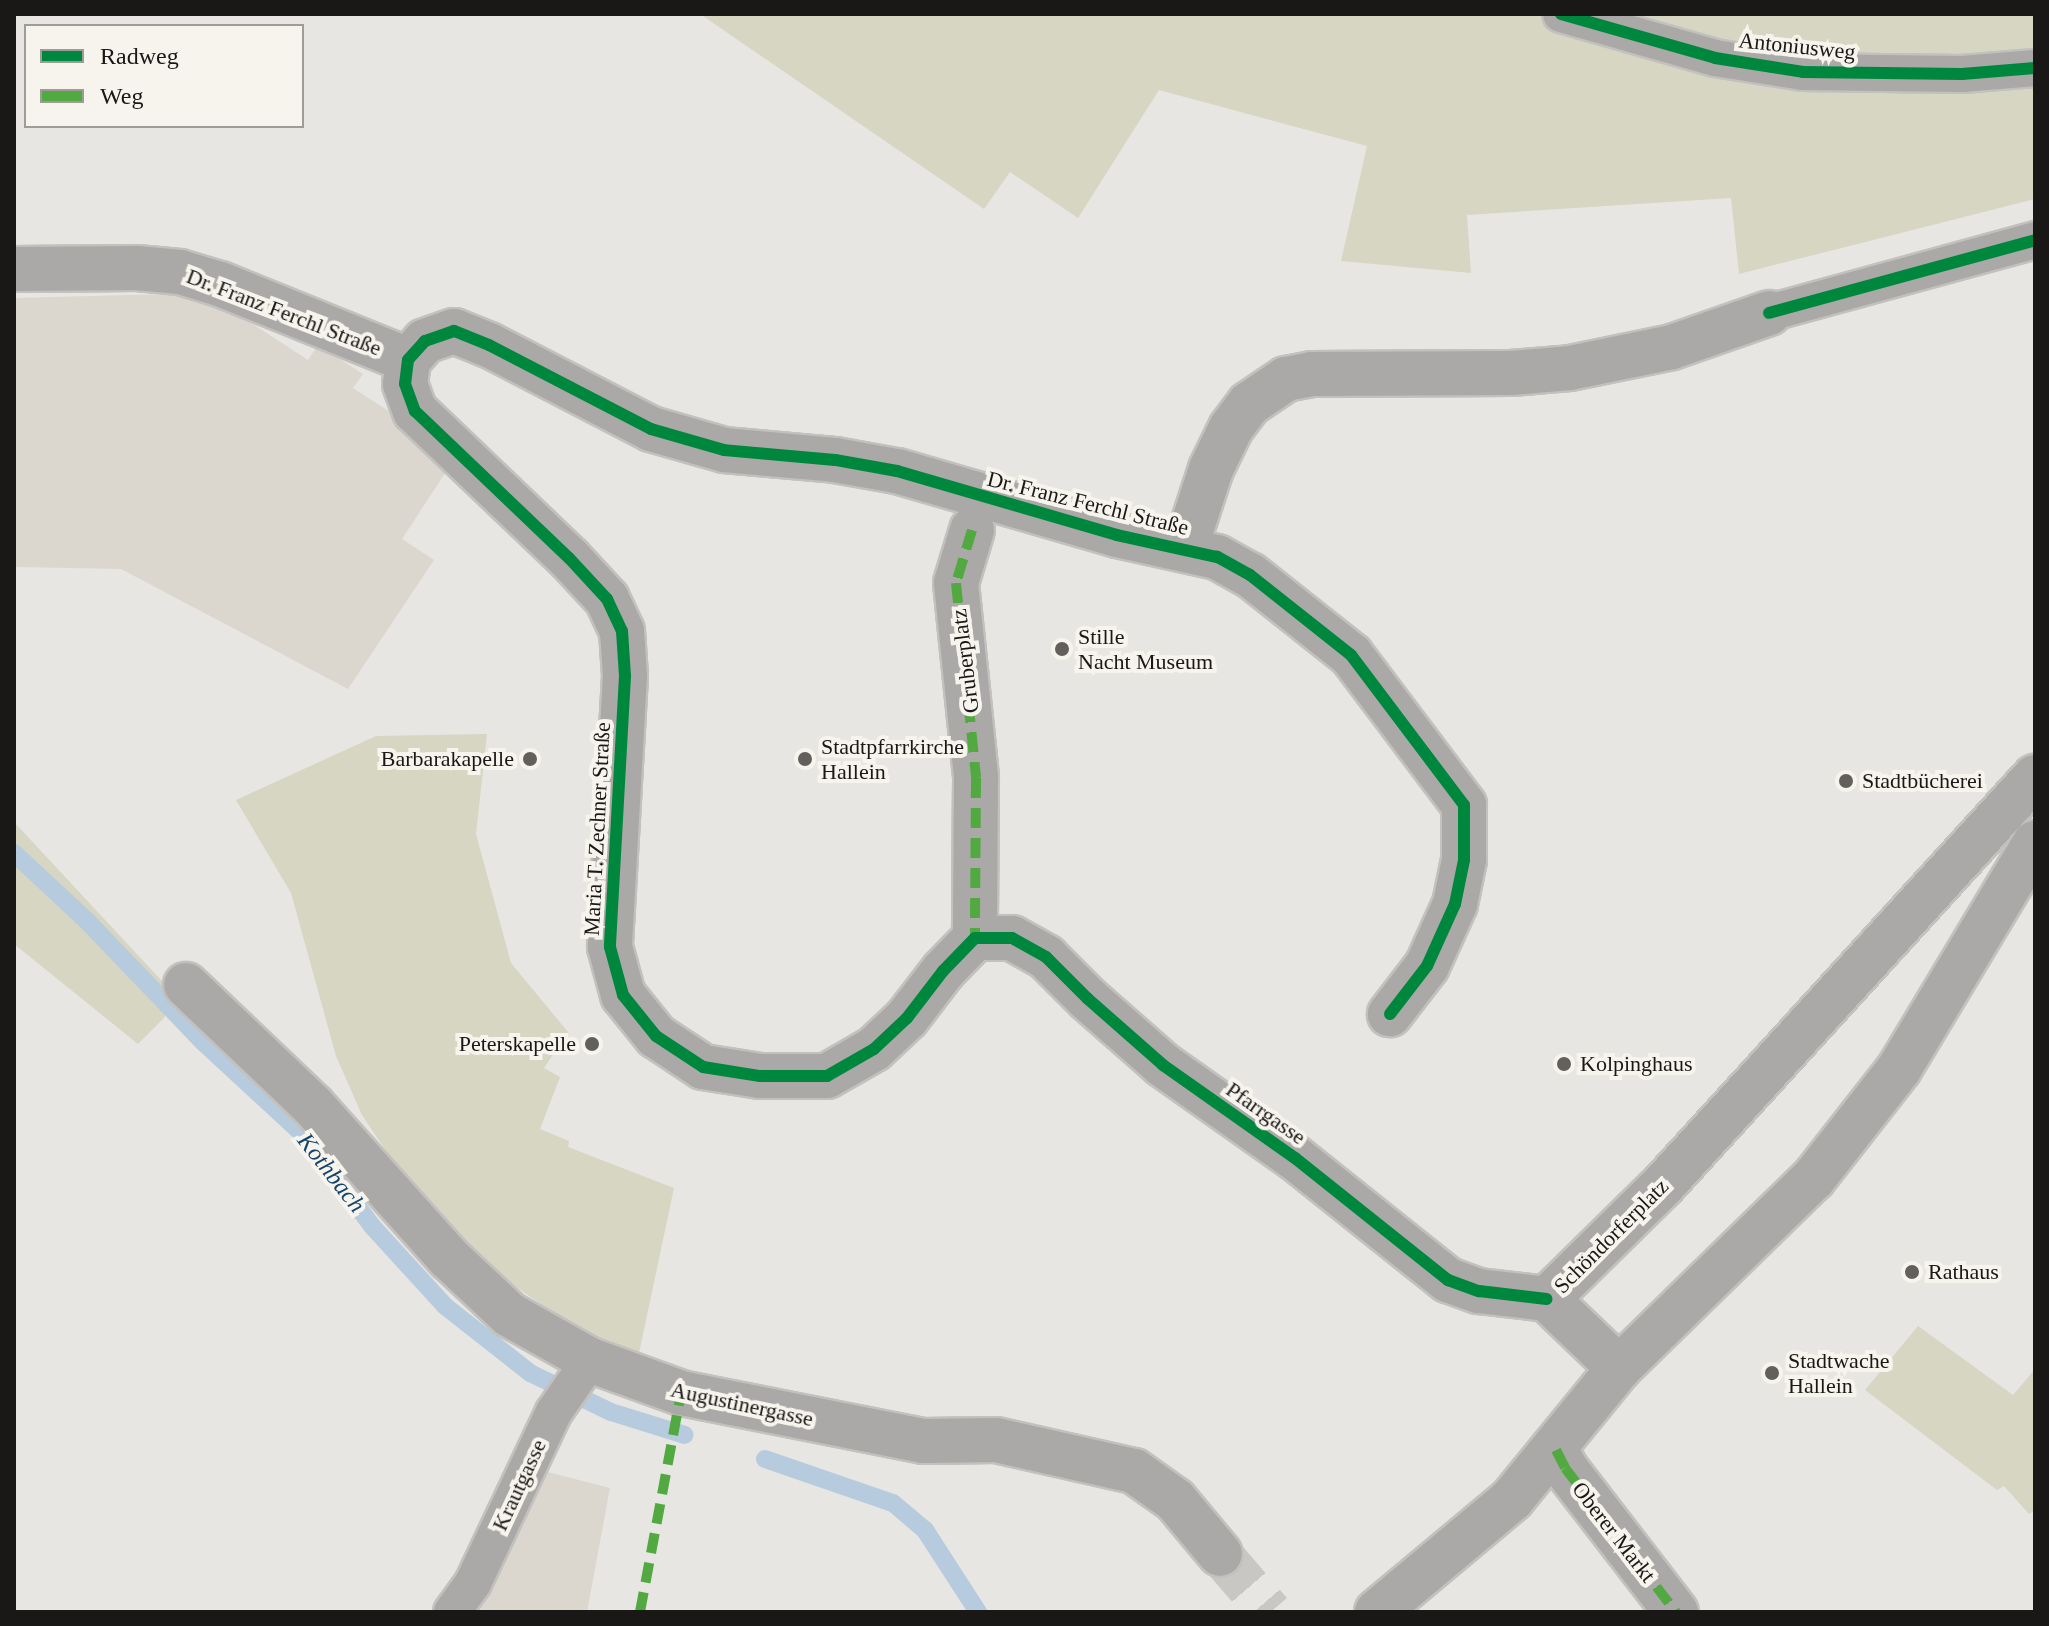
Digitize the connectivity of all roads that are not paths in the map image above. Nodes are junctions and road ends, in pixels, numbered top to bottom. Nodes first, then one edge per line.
1 (1561, 14) edge
2 (2035, 68) edge
3 (2035, 240) edge
4 (14, 269) edge
5 (1769, 313) joint
6 (408, 360) junction
7 (972, 530) dead end
8 (1185, 549) junction
9 (2035, 777) edge
10 (2035, 843) edge
11 (975, 938) junction
12 (186, 985) dead end
13 (1390, 1014) dead end
14 (1547, 1299) junction
15 (585, 1367) junction
16 (1619, 1368) junction
17 (1556, 1450) junction
18 (1220, 1554) tunnel mouth
19 (452, 1612) edge
20 (1377, 1612) edge
21 (1676, 1612) edge

1 - 2 lane, Antoniusweg
3 - 5 lane
4 - 6 street, Dr. Franz Ferchl Straße
5 - 8 street
6 - 8 street, Dr. Franz Ferchl Straße
6 - 11 street, Maria T. Zechner Straße
7 - 11 street, Gruberplatz
8 - 13 street, Dr. Franz Ferchl Straße
9 - 14 street, Schöndorferplatz
10 - 16 street
11 - 14 street, Pfarrgasse
12 - 15 street, Augustinergasse
14 - 16 street, Schöndorferplatz
15 - 18 street, Augustinergasse
15 - 19 lane, Krautgasse
16 - 17 street
17 - 20 street
17 - 21 street, Oberer Markt

